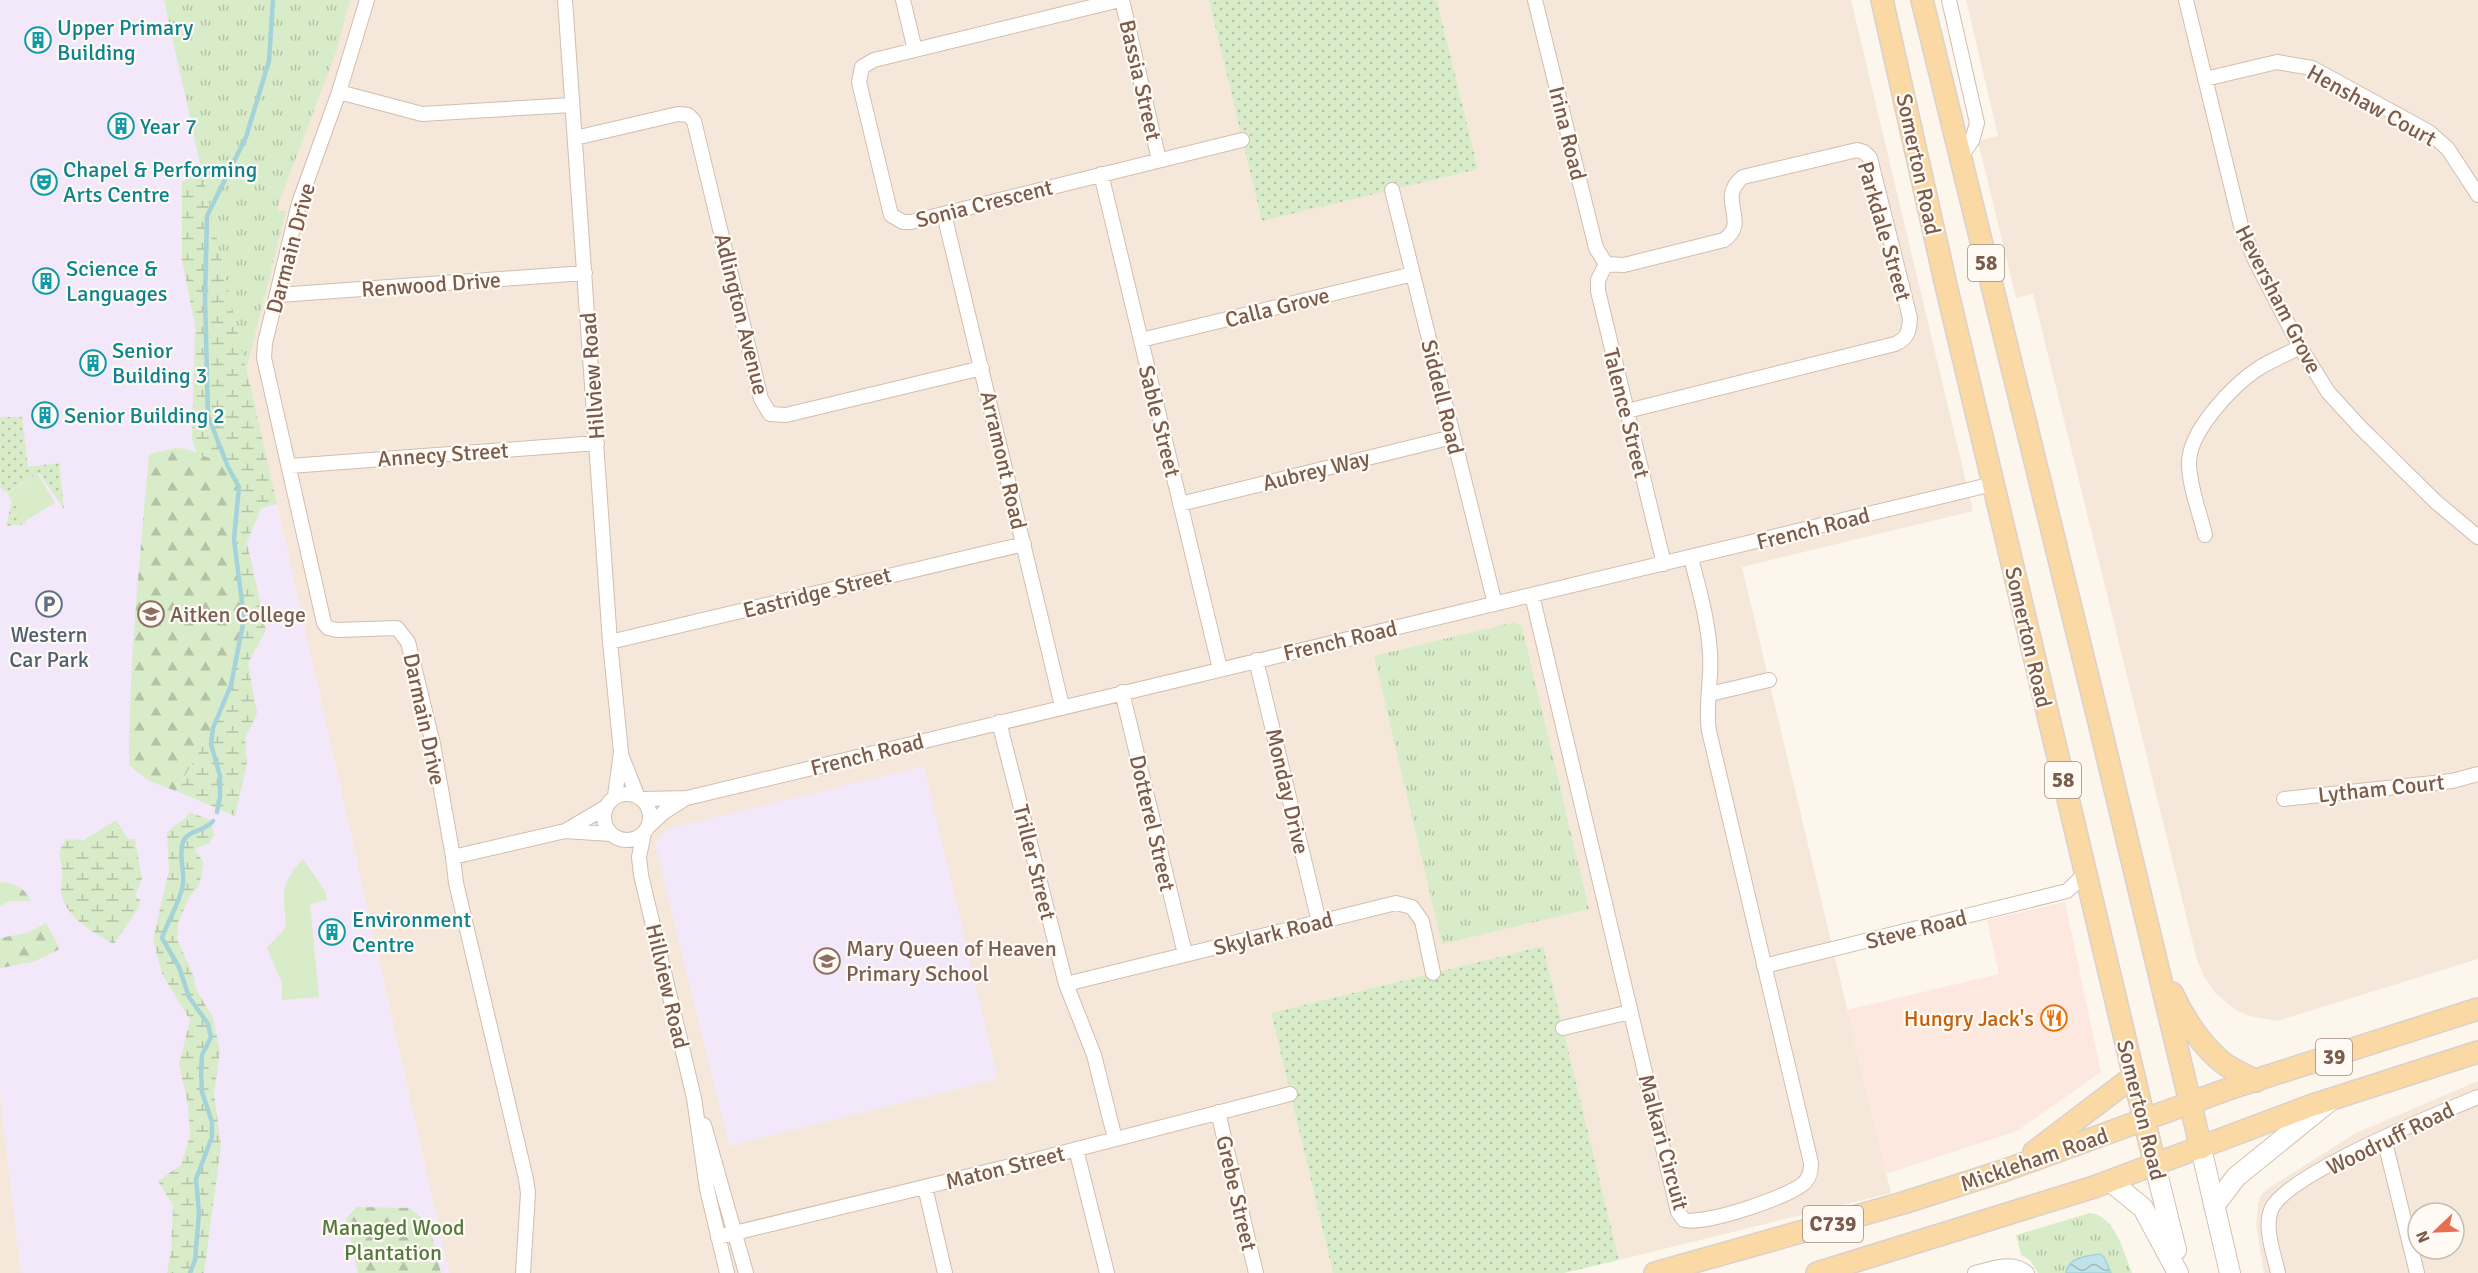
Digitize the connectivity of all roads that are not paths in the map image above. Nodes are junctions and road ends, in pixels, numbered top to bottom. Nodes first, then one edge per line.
1 (367, 0) edge
2 (565, 0) edge
3 (903, 0) edge
4 (1121, 0) edge
5 (1535, 0) edge
6 (1922, 0) edge
7 (1949, 0) edge
8 (2186, 0) edge
9 (1883, 2) edge
10 (915, 50) junction
11 (2205, 79) junction
12 (339, 92) junction
13 (573, 105) junction
14 (575, 138) junction
15 (1242, 140) dead end
16 (1960, 157) junction
17 (1160, 160) junction
18 (1101, 174) junction
19 (1392, 189) dead end
20 (2478, 195) edge
21 (944, 214) junction
22 (1606, 264) junction
23 (585, 273) junction
24 (1413, 273) junction
25 (278, 295) junction
26 (1141, 340) junction
27 (2300, 347) junction
28 (982, 369) junction
29 (1627, 411) junction
30 (1453, 437) junction
31 (597, 442) junction
32 (290, 466) junction
33 (1993, 484) junction
34 (1180, 504) junction
35 (2205, 535) dead end
36 (2478, 537) edge
37 (1024, 544) junction
38 (1691, 558) junction
39 (1664, 564) junction
40 (1532, 595) junction
41 (1495, 603) junction
42 (610, 642) junction
43 (1256, 660) junction
44 (1220, 669) junction
45 (1769, 680) dead end
46 (1122, 692) junction
47 (1710, 694) junction
48 (1062, 706) junction
49 (999, 722) junction
50 (621, 752) junction
51 (2478, 774) edge
52 (615, 796) junction
53 (640, 797) junction
54 (687, 798) junction
55 (2284, 799) dead end
56 (606, 807) junction
57 (646, 830) junction
58 (565, 831) junction
59 (617, 837) junction
60 (453, 857) junction
61 (2085, 874) junction
62 (641, 875) junction
63 (2067, 891) junction
64 (2092, 903) junction
65 (1319, 922) junction
66 (1185, 954) junction
67 (2156, 960) junction
68 (1764, 966) junction
69 (1433, 973) dead end
70 (1066, 984) junction
71 (2478, 1009) edge
72 (1630, 1012) junction
73 (1563, 1028) dead end
74 (2478, 1052) edge
75 (2134, 1076) junction
76 (2256, 1081) junction
77 (1290, 1094) dead end
78 (2478, 1097) edge
79 (694, 1098) junction
80 (2333, 1099) junction
81 (2190, 1104) junction
82 (1218, 1112) junction
83 (2145, 1120) junction
84 (2384, 1138) junction
85 (1115, 1139) junction
86 (2200, 1148) junction
87 (1076, 1149) junction
88 (2155, 1164) junction
89 (2003, 1171) junction
90 (2110, 1180) junction
91 (925, 1187) junction
92 (2214, 1206) junction
93 (735, 1232) junction
94 (718, 1237) junction
95 (523, 1273) edge
96 (727, 1273) edge
97 (746, 1273) edge
98 (945, 1273) edge
99 (1107, 1273) edge
100 (1256, 1273) edge
101 (1655, 1273) edge
102 (1816, 1273) edge
103 (1975, 1273) edge
104 (2027, 1273) edge
105 (2180, 1273) edge
106 (2230, 1273) edge
107 (2278, 1273) edge
108 (2417, 1273) edge

1 - 12 street, Darmain Drive
2 - 13 street, Hillview Road
3 - 10 street
4 - 10 street, Sonia Crescent
4 - 17 street, Bassia Street
5 - 22 street, Irina Road
6 - 16 main road, Somerton Road / 58
7 - 16 street, Somerton Road
8 - 11 street, Heversham Grove
9 - 33 main road, Somerton Road / 58
10 - 21 street, Sonia Crescent
11 - 20 street, Henshaw Court
11 - 27 street, Heversham Grove
12 - 13 street
12 - 25 street, Darmain Drive
13 - 14 street, Hillview Road
14 - 23 street, Hillview Road
14 - 28 street, Adlington Avenue
15 - 17 street, Sonia Crescent
16 - 67 main road, Somerton Road / 58
17 - 18 street, Sonia Crescent
18 - 21 street, Sonia Crescent
18 - 26 street, Sable Street
19 - 24 street, Siddell Road
21 - 28 street, Arramont Road
22 - 29 street, Talence Street
22 - 29 street, Parkdale Street
23 - 25 street, Renwood Drive
23 - 31 street, Hillview Road
24 - 26 street, Calla Grove
24 - 30 street, Siddell Road
25 - 32 street, Darmain Drive
26 - 34 street, Sable Street
27 - 35 street
27 - 36 street, Heversham Grove
28 - 37 street, Arramont Road
29 - 39 street, Talence Street
30 - 34 street, Aubrey Way
30 - 41 street, Siddell Road
31 - 32 street, Annecy Street
31 - 42 street, Hillview Road
32 - 60 street, Darmain Drive
33 - 38 street, French Road
33 - 61 main road, Somerton Road / 58
34 - 44 street, Sable Street
37 - 42 street, Eastridge Street
37 - 48 street, Arramont Road
38 - 39 street, French Road
38 - 47 street, Malkari Circuit
39 - 40 street, French Road
40 - 41 street, French Road
40 - 72 street, Malkari Circuit
41 - 43 street, French Road
42 - 50 street, Hillview Road
43 - 44 street, French Road
43 - 65 street, Monday Drive
44 - 46 street, French Road
45 - 47 street
46 - 48 street, French Road
46 - 66 street, Dotterel Street
47 - 68 street, Malkari Circuit
48 - 49 street, French Road
49 - 54 street, French Road
49 - 70 street, Triller Street
50 - 52 street, Hillview Road
50 - 53 street, Hillview Road
51 - 55 street, Lytham Court
52 - 53 street
52 - 56 street
53 - 54 street, French Road
53 - 57 street
54 - 57 street, French Road
56 - 58 street
56 - 59 street
57 - 59 street
57 - 62 street, Hillview Road
58 - 59 street
58 - 60 street
59 - 62 street, Hillview Road
60 - 95 street, Darmain Drive
61 - 63 street
61 - 64 main road, Somerton Road / 58
62 - 79 street, Hillview Road
63 - 64 street
63 - 68 street, Steve Road
64 - 75 main road, Somerton Road / 58
65 - 66 street, Skylark Road
65 - 69 street, Skylark Road
66 - 70 street, Skylark Road
67 - 76 main road
67 - 81 main road, Somerton Road
68 - 72 street, Malkari Circuit
70 - 85 street, Triller Street
71 - 76 main road, Mickleham Road / 39
72 - 73 street
74 - 80 main road, Mickleham Road / 39
75 - 83 main road, Somerton Road / 58
75 - 89 main road
76 - 81 main road, Mickleham Road / 39
77 - 82 street, Maton Street
78 - 84 street, Woodruff Road
79 - 93 street, Hillview Road
79 - 94 street, Hillview Road
80 - 86 main road, Mickleham Road / 39
80 - 92 main road
81 - 83 main road, Mickleham Road / C739
81 - 86 main road, Somerton Road
82 - 85 street, Maton Street
82 - 100 street, Grebe Street
83 - 88 main road, Somerton Road / 58
83 - 89 main road, Mickleham Road / C739
84 - 107 street, Woodruff Road
84 - 108 street
85 - 87 street, Maton Street
86 - 88 main road, Mickleham Road / 39
86 - 92 main road, Somerton Road
87 - 91 street, Maton Street
87 - 99 street
88 - 90 main road, Mickleham Road / C739
88 - 105 main road, Somerton Road / 58
89 - 101 main road, Mickleham Road / C739
90 - 102 main road, Mickleham Road / C739
90 - 105 main road
91 - 93 street, Maton Street
91 - 98 street
92 - 106 main road, Somerton Road
93 - 94 street, Maton Street
93 - 97 street, Hillview Road
94 - 96 street, Hillview Road
103 - 104 street

